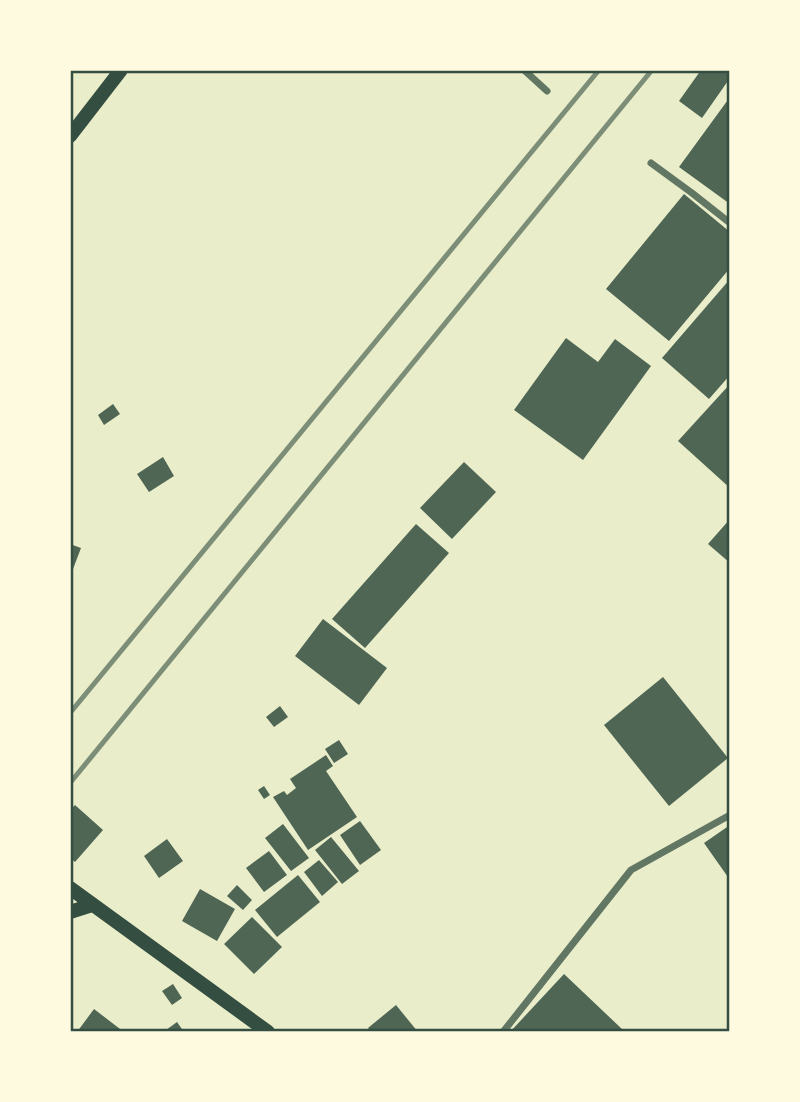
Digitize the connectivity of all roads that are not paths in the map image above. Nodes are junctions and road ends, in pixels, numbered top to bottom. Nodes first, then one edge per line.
1 (121, 70) edge
2 (524, 70) edge
3 (547, 91) dead end
4 (70, 136) edge
5 (650, 163) dead end
6 (730, 223) edge
7 (730, 815) edge
8 (70, 888) edge
9 (92, 905) junction
10 (70, 912) edge
11 (268, 1032) edge
12 (503, 1032) edge

1 - 4 main road
2 - 3 street
5 - 6 street
7 - 12 street
8 - 9 main road
9 - 10 main road
9 - 11 main road

